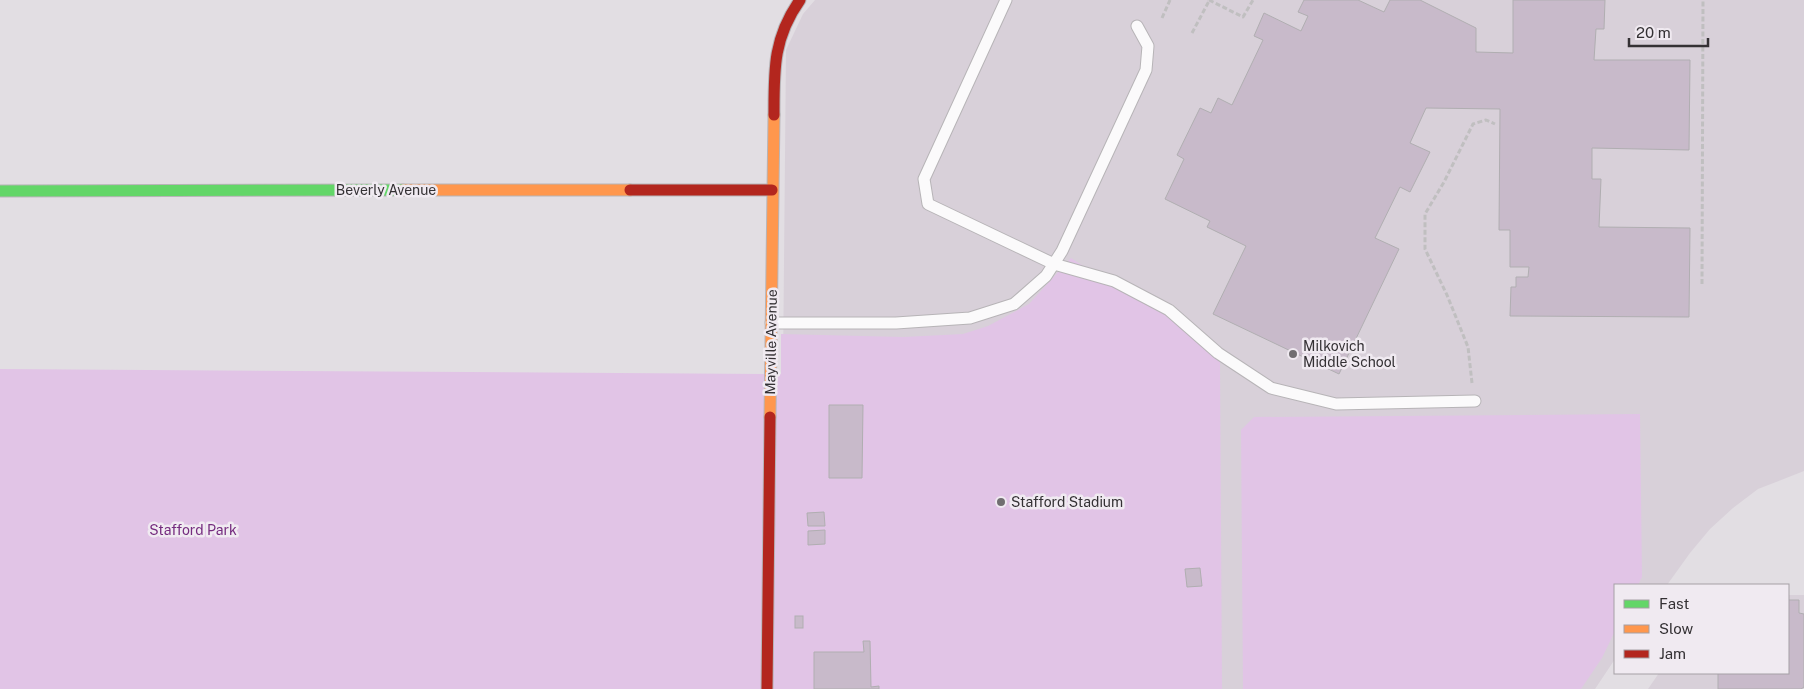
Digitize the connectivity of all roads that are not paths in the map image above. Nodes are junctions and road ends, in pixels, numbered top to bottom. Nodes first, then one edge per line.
1 (800, 0) edge
2 (1006, 0) edge
3 (1137, 26) dead end
4 (772, 190) junction
5 (0, 191) edge
6 (1054, 264) junction
7 (771, 324) junction
8 (1475, 400) road end
9 (767, 689) edge

1 - 4 street, Mayville Avenue
2 - 6 lane
3 - 6 lane
4 - 5 street, Beverly Avenue
4 - 7 street, Mayville Avenue
6 - 7 lane
6 - 8 lane
7 - 9 street, Mayville Avenue

